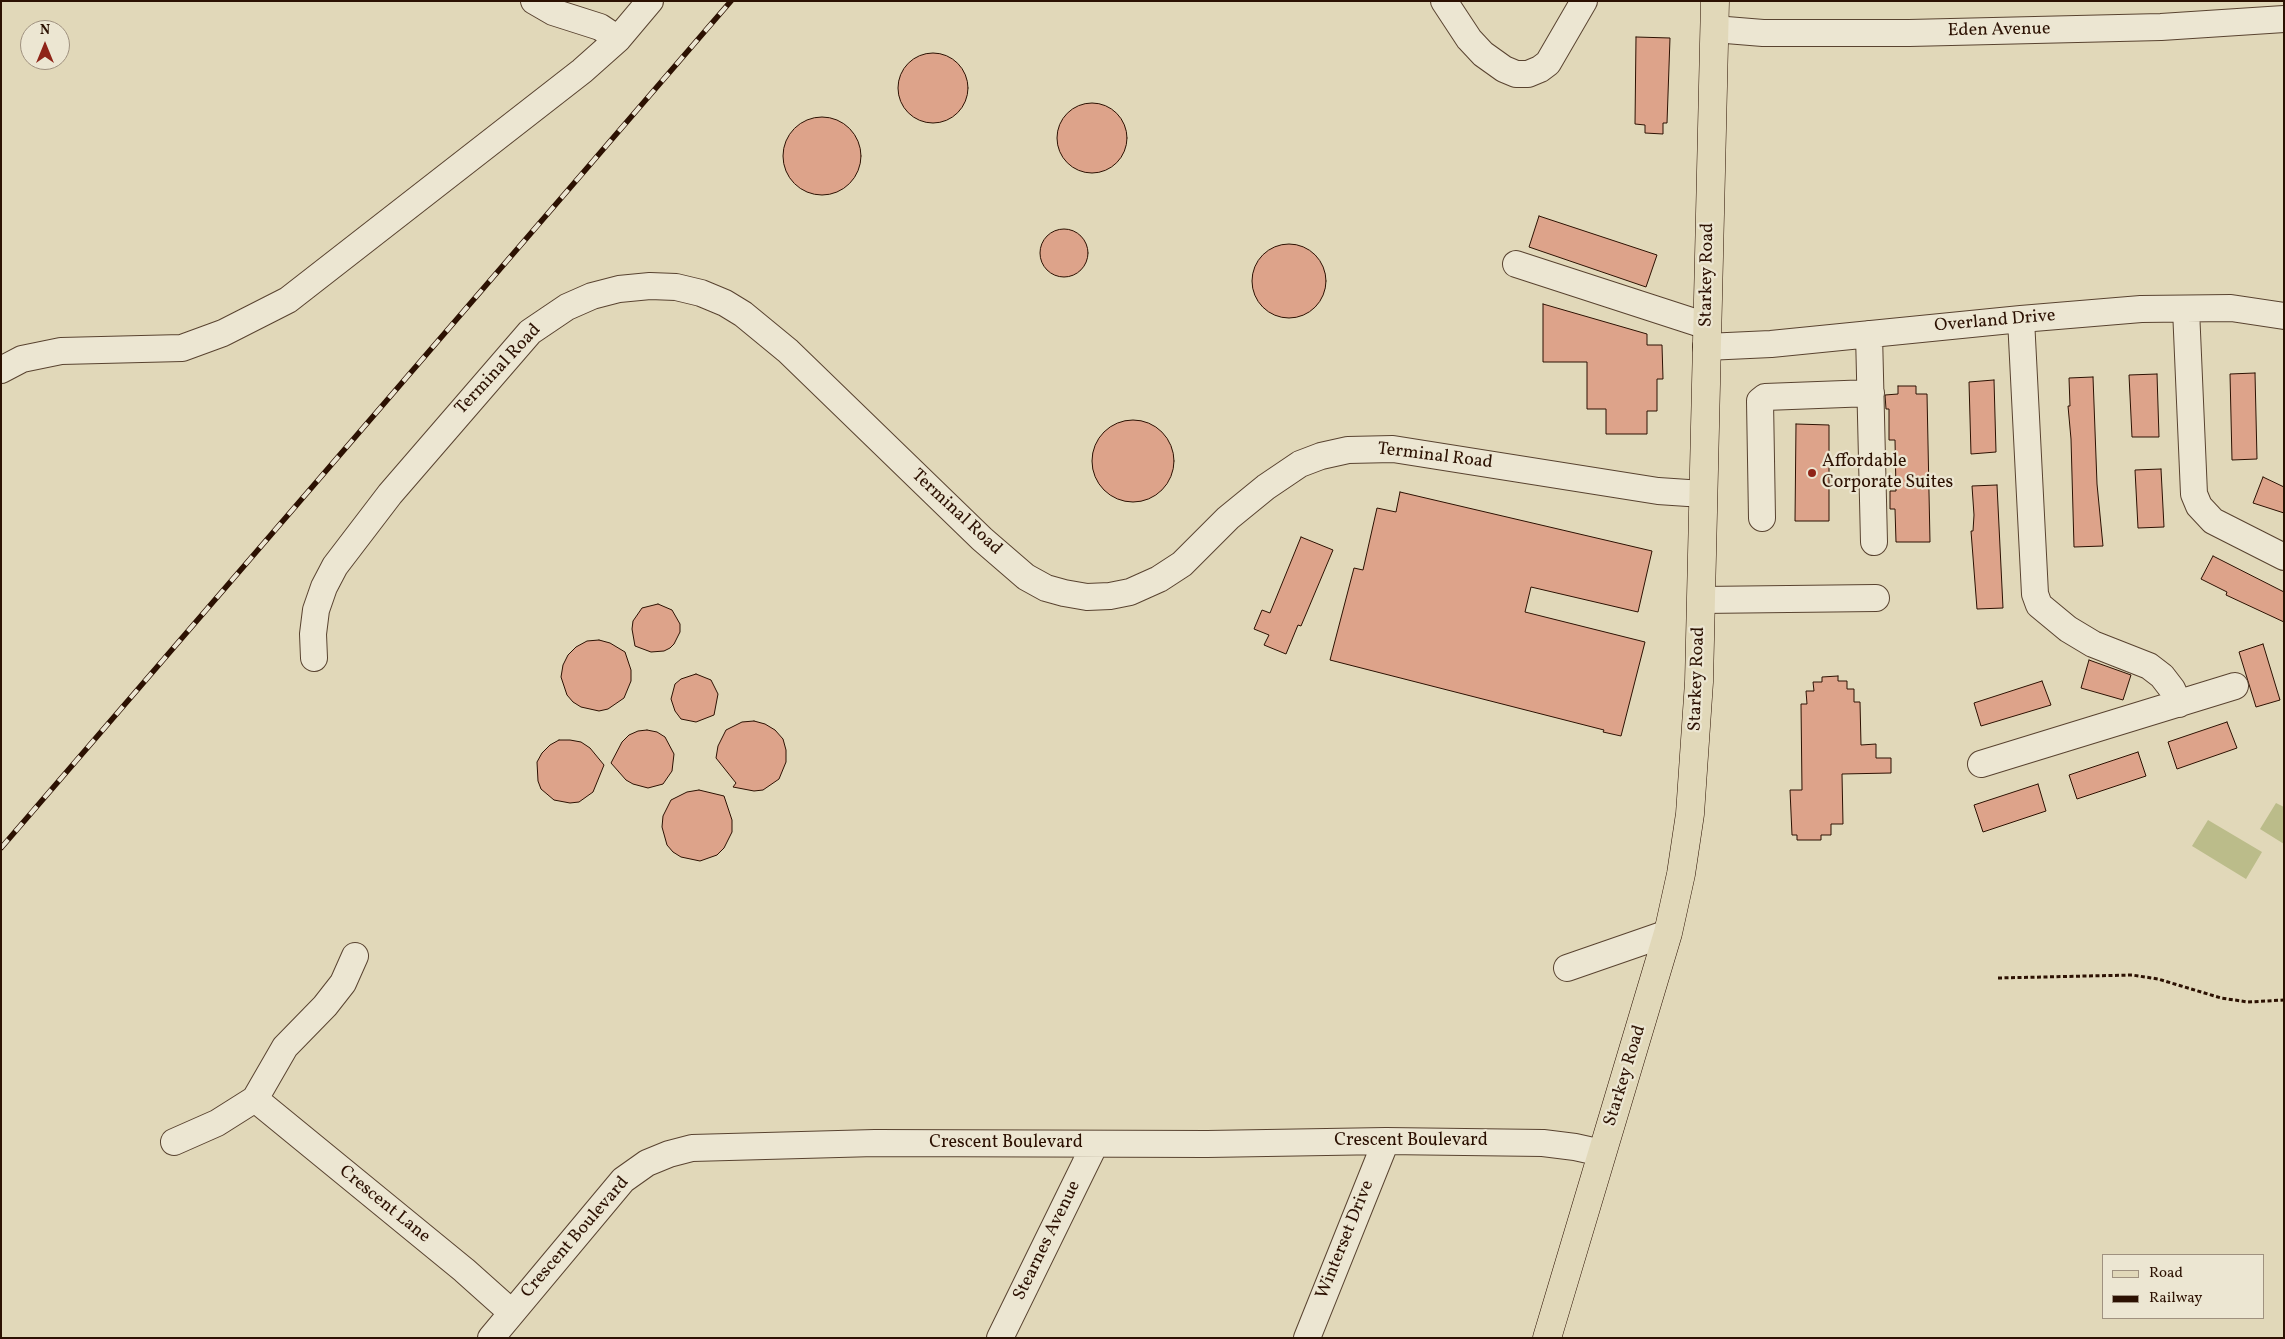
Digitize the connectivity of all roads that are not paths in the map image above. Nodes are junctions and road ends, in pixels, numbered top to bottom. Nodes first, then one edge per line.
1 (534, 1) edge
2 (650, 1) edge
3 (1444, 1) edge
4 (1584, 1) edge
5 (1715, 1) edge
6 (2284, 19) edge
7 (1714, 29) junction
8 (618, 39) junction
9 (1516, 264) dead end
10 (2186, 308) junction
11 (2284, 316) edge
12 (2021, 319) junction
13 (1870, 334) junction
14 (1707, 336) junction
15 (1, 370) edge
16 (1871, 393) junction
17 (1704, 494) junction
18 (1762, 518) dead end
19 (1874, 542) dead end
20 (2284, 557) edge
21 (1876, 598) dead end
22 (1701, 600) junction
23 (314, 658) dead end
24 (2235, 686) dead end
25 (2179, 704) junction
26 (1981, 764) dead end
27 (1668, 933) junction
28 (355, 956) dead end
29 (1568, 968) dead end
30 (255, 1099) junction
31 (1386, 1141) junction
32 (174, 1142) dead end
33 (1095, 1144) junction
34 (1602, 1153) junction
35 (512, 1312) junction
36 (490, 1338) edge
37 (1000, 1338) edge
38 (1307, 1338) edge
39 (1547, 1338) edge

1 - 8 street
2 - 8 street
3 - 4 street
5 - 7 main road, Starkey Road
6 - 7 street, Eden Avenue
7 - 14 main road, Starkey Road
8 - 15 street
9 - 14 street
10 - 11 street, Overland Drive
10 - 12 street, Overland Drive
10 - 20 street
12 - 13 street, Overland Drive
12 - 25 street
13 - 14 street, Overland Drive
13 - 16 street
14 - 17 main road, Starkey Road
16 - 18 street
16 - 19 street
17 - 22 main road, Starkey Road
17 - 23 street, Terminal Road
21 - 22 street
22 - 27 main road, Starkey Road
24 - 25 street
25 - 26 street
27 - 29 street
27 - 34 main road, Starkey Road
28 - 30 street
30 - 32 street
30 - 35 street, Crescent Lane
31 - 33 street, Crescent Boulevard
31 - 34 street, Crescent Boulevard
31 - 38 street, Winterset Drive
33 - 35 street, Crescent Boulevard
33 - 37 street, Stearnes Avenue
34 - 39 main road, Starkey Road
35 - 36 street, Crescent Boulevard

